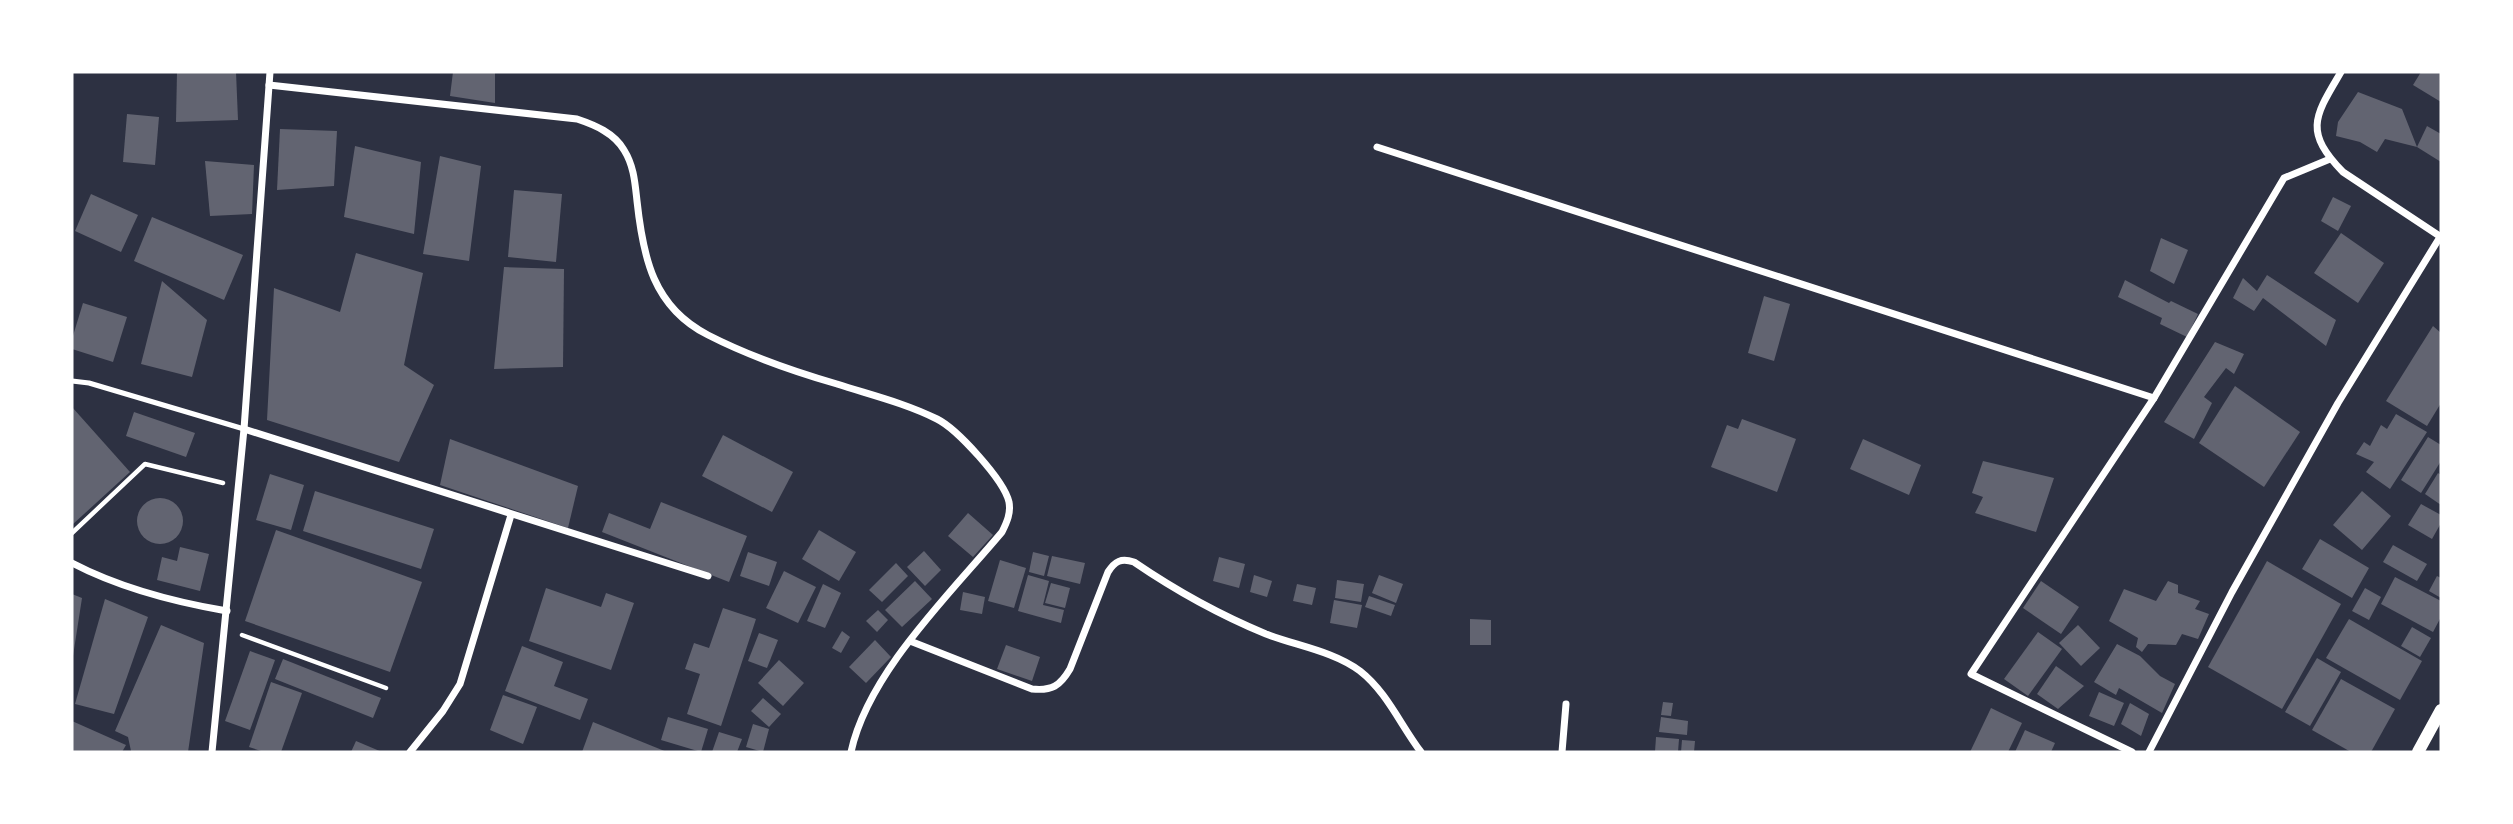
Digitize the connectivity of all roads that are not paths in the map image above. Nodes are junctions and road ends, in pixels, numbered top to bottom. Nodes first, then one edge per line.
1 (270, 72) edge
2 (2341, 72) edge
3 (269, 85) junction
4 (1377, 147) dead end
5 (2330, 159) junction
6 (2441, 237) edge
7 (72, 382) edge
8 (2154, 398) junction
9 (244, 429) junction
10 (512, 515) junction
11 (72, 563) edge
12 (708, 576) dead end
13 (226, 611) junction
14 (910, 641) junction
15 (1566, 704) dead end
16 (2441, 710) edge
17 (212, 752) edge
18 (410, 752) edge
19 (851, 752) edge
20 (1422, 752) edge
21 (1562, 752) edge
22 (2132, 752) edge
23 (2149, 752) edge
24 (2418, 752) edge

1 - 3 street
2 - 5 street
3 - 9 street
3 - 14 street
4 - 8 street
5 - 6 street
5 - 8 street
6 - 23 street
7 - 9 lane
8 - 22 street
9 - 10 street
9 - 13 street
10 - 12 street
10 - 18 street
11 - 13 street
13 - 17 street
14 - 19 street
14 - 20 street
15 - 21 street
16 - 24 street

